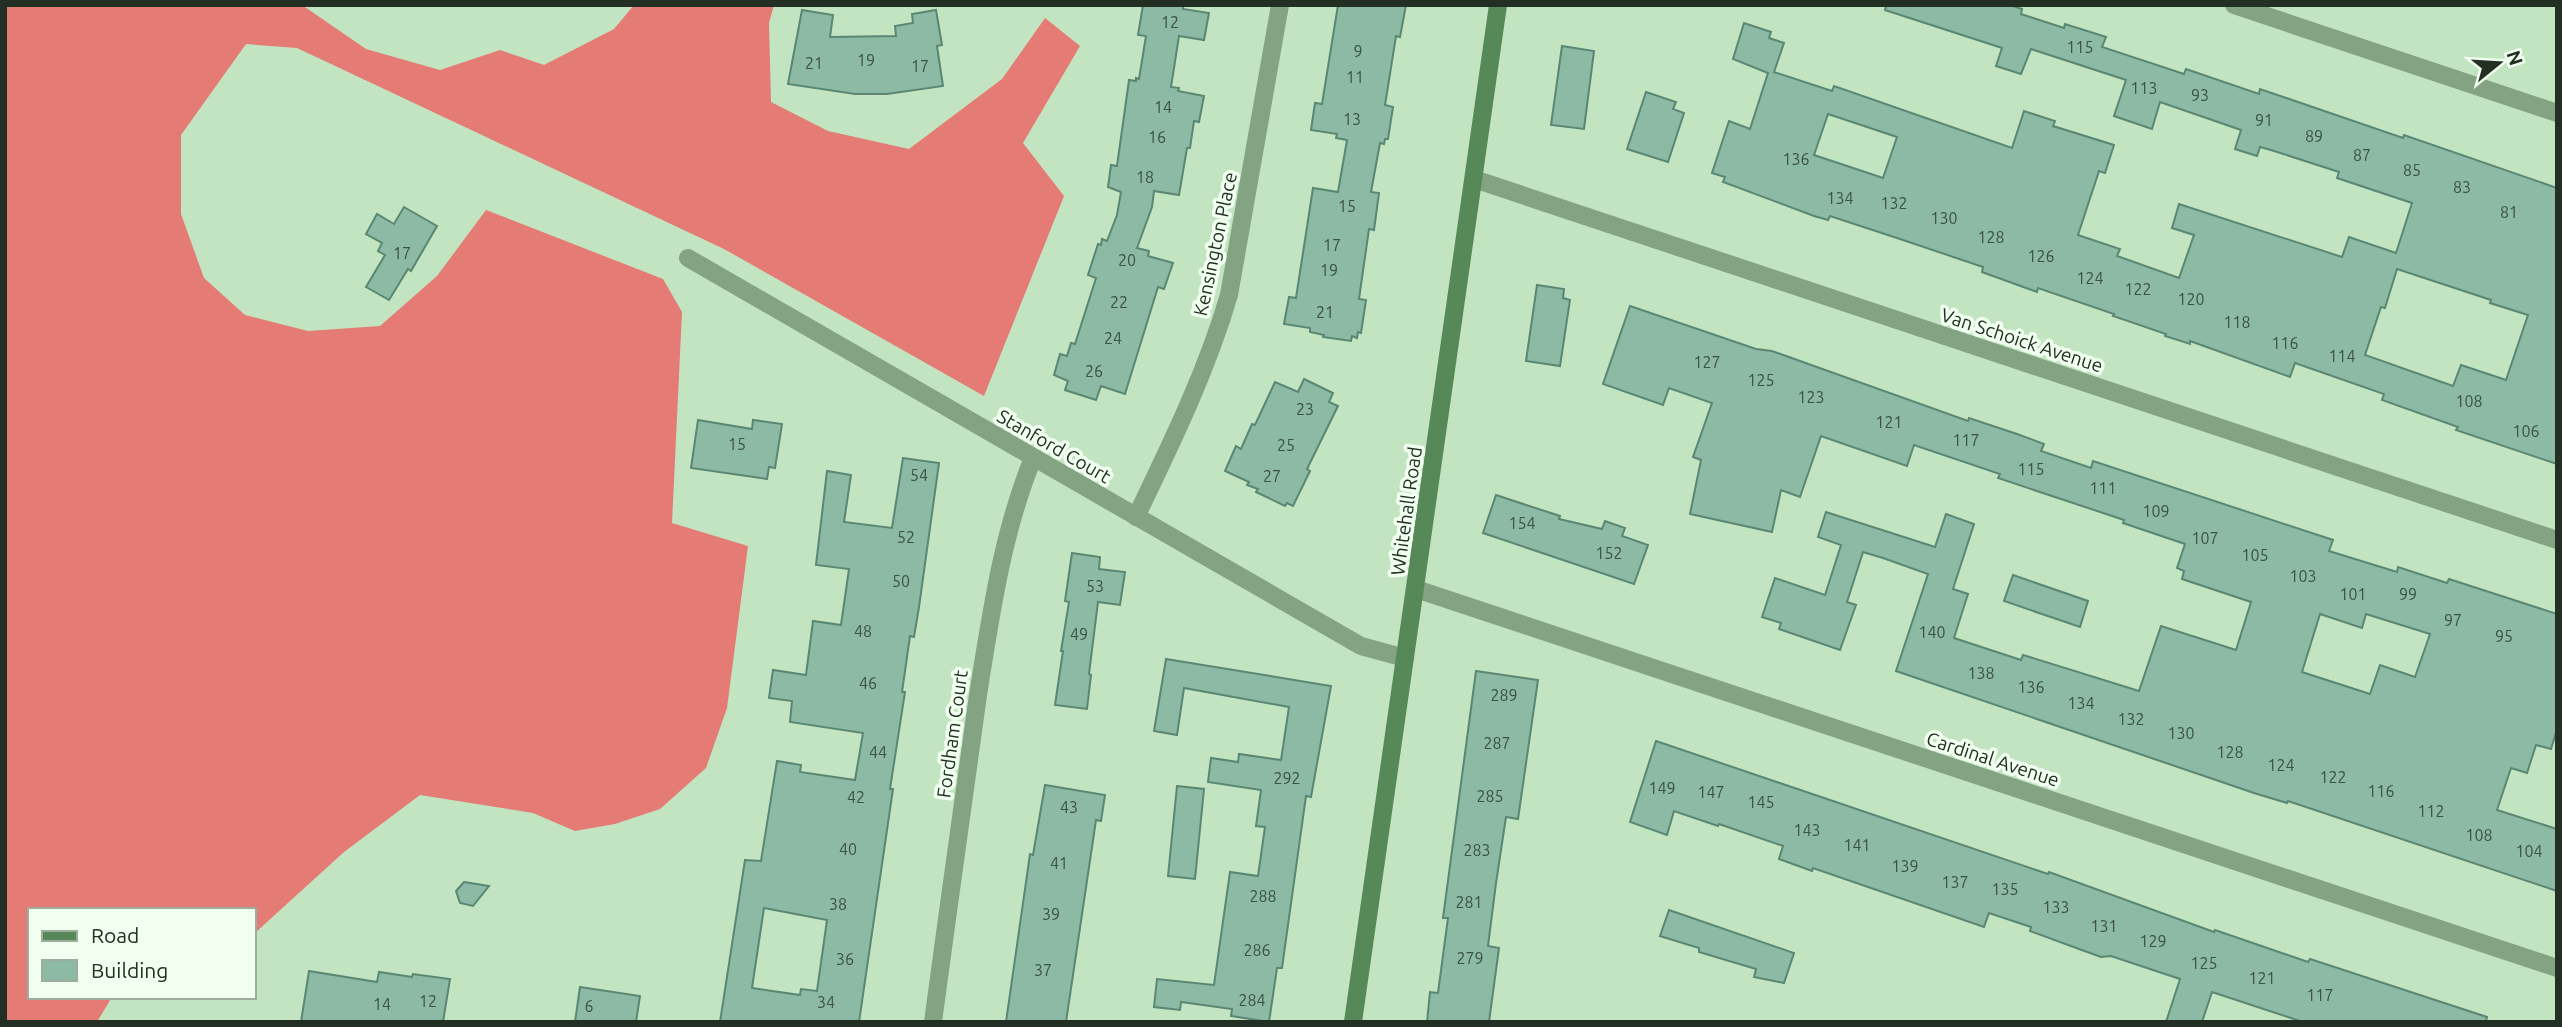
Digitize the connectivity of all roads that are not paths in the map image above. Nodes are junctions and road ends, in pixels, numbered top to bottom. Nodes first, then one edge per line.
1 (1280, 5) edge
2 (1498, 5) edge
3 (2234, 5) edge
4 (2557, 113) edge
5 (1474, 179) junction
6 (688, 258) dead end
7 (1033, 458) junction
8 (1136, 517) junction
9 (2557, 540) edge
10 (1416, 589) junction
11 (1405, 658) junction
12 (2557, 968) edge
13 (933, 1022) edge
14 (1353, 1022) edge

1 - 8 street, Kensington Place
2 - 5 street, Whitehall Road
3 - 4 street
5 - 9 street, Van Schoick Avenue
5 - 10 street, Whitehall Road
6 - 7 street, Stanford Court
7 - 8 street, Stanford Court
7 - 13 street, Fordham Court
8 - 11 street, Stanford Court
10 - 11 street, Whitehall Road
10 - 12 street, Cardinal Avenue
11 - 14 street, Whitehall Road

